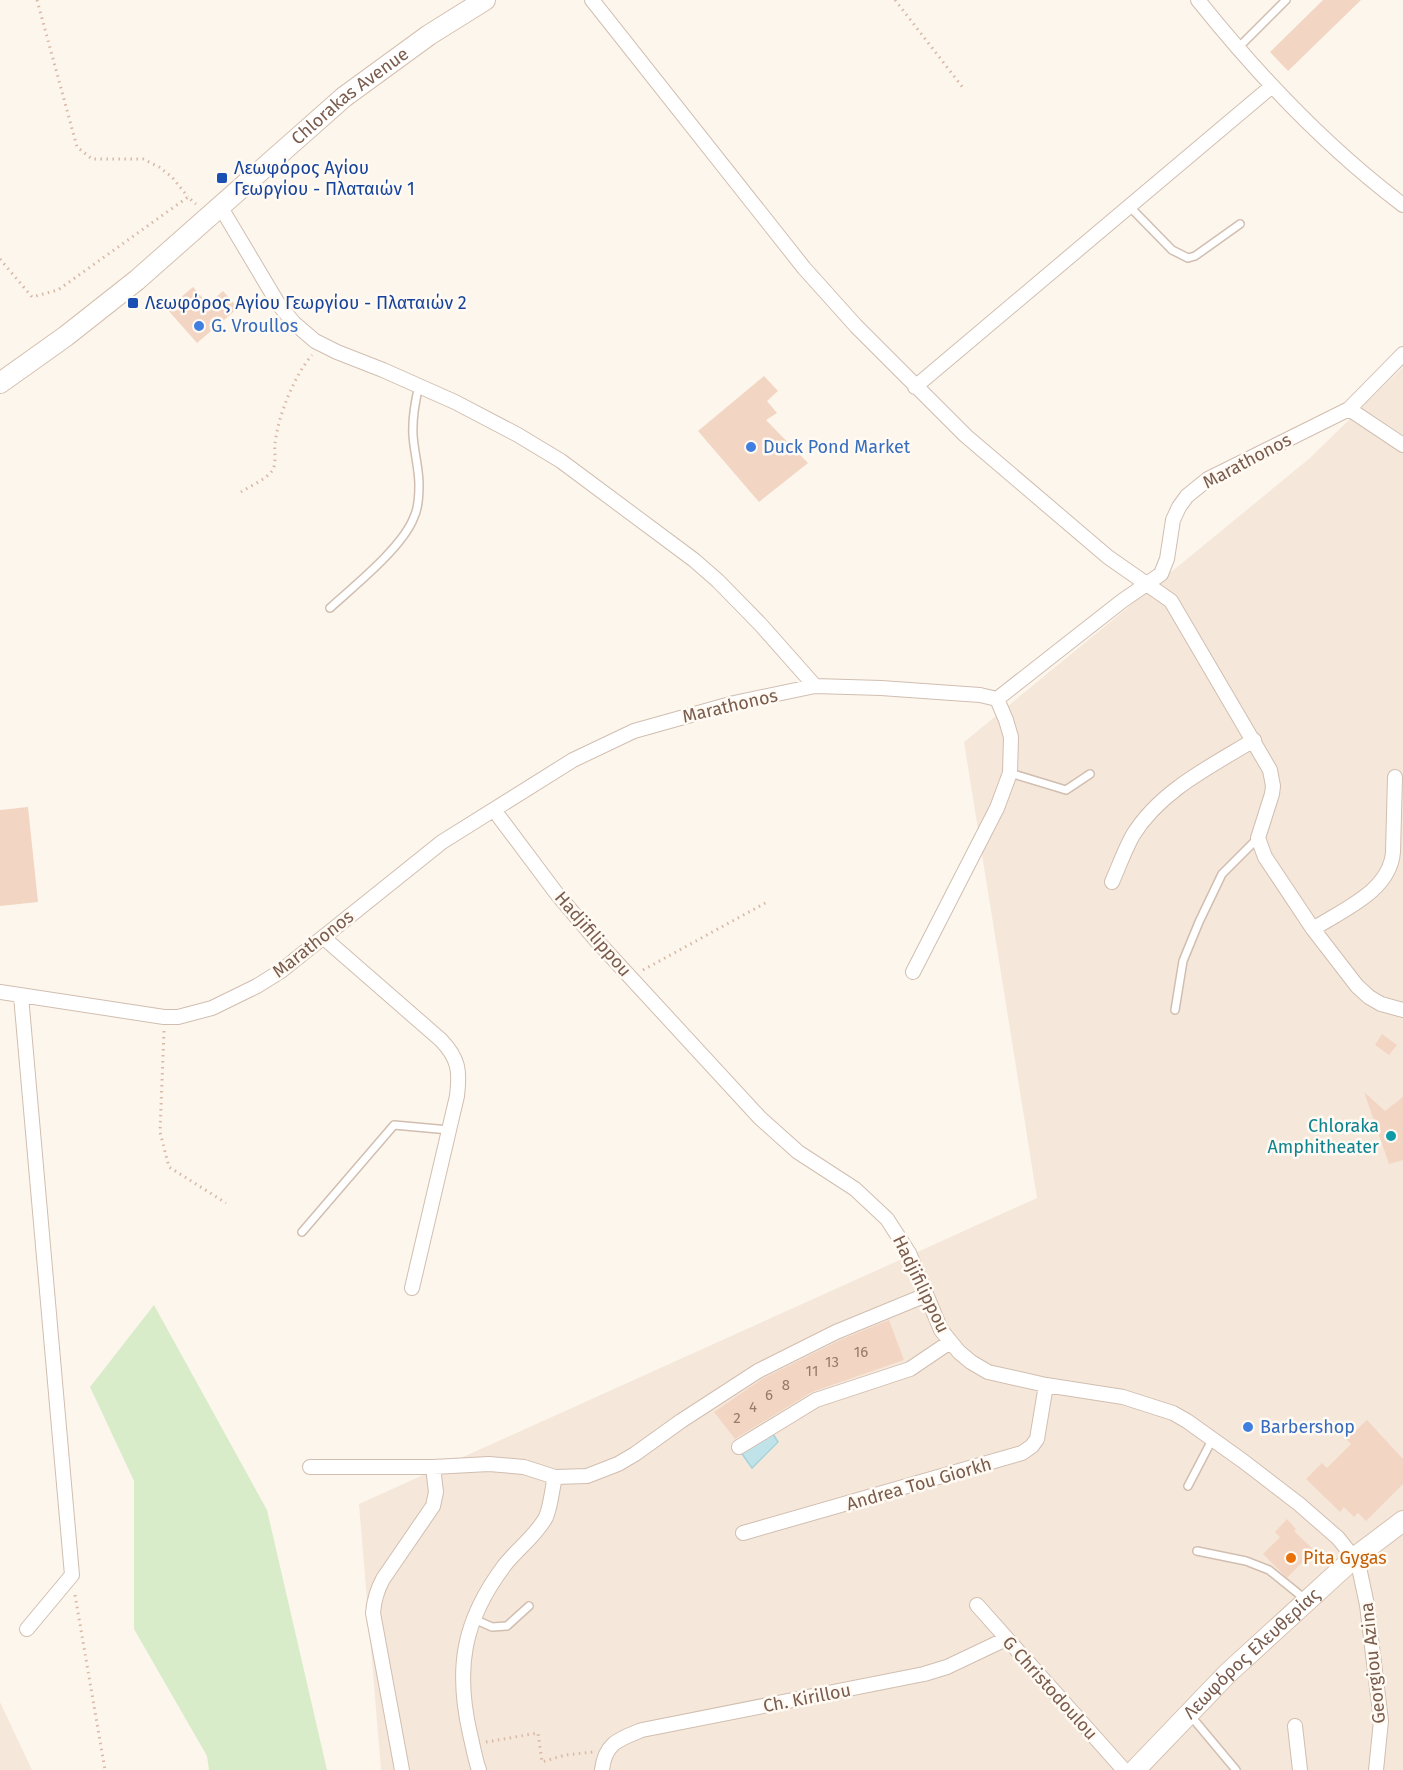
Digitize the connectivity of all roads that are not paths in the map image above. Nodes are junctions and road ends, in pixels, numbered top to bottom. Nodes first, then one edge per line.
1 (485, 0) edge
2 (592, 0) edge
3 (1198, 0) edge
4 (1286, 0) edge
5 (1237, 49) junction
6 (1272, 86) junction
7 (1403, 205) edge
8 (1130, 207) junction
9 (214, 212) junction
10 (1240, 224) dead end
11 (1403, 354) edge
12 (0, 383) edge
13 (419, 385) junction
14 (915, 387) junction
15 (1349, 409) junction
16 (1403, 445) edge
17 (1146, 584) junction
18 (330, 608) dead end
19 (815, 686) junction
20 (997, 699) junction
21 (1254, 740) junction
22 (1011, 773) junction
23 (1090, 774) dead end
24 (1395, 777) dead end
25 (494, 810) junction
26 (1258, 838) junction
27 (1112, 882) dead end
28 (1313, 929) junction
29 (324, 938) junction
30 (913, 972) dead end
31 (0, 992) edge
32 (21, 996) junction
33 (1175, 1010) dead end
34 (1403, 1010) edge
35 (449, 1130) junction
36 (302, 1232) dead end
37 (412, 1288) dead end
38 (926, 1295) junction
39 (950, 1342) junction
40 (1046, 1385) junction
41 (1213, 1438) junction
42 (739, 1448) dead end
43 (310, 1467) dead end
44 (433, 1467) junction
45 (555, 1476) junction
46 (1188, 1486) dead end
47 (1403, 1521) edge
48 (743, 1533) dead end
49 (1197, 1551) dead end
50 (1354, 1558) junction
51 (1307, 1600) junction
52 (977, 1605) dead end
53 (529, 1606) dead end
54 (474, 1619) junction
55 (27, 1629) dead end
56 (1006, 1639) junction
57 (1188, 1713) junction
58 (1295, 1726) dead end
59 (402, 1770) edge
60 (479, 1770) edge
61 (602, 1770) edge
62 (1124, 1770) edge
63 (1135, 1770) edge
64 (1236, 1770) edge
65 (1300, 1770) edge
66 (1376, 1770) edge

1 - 9 main road, Chlorakas Avenue
2 - 14 street
3 - 5 street
4 - 5 lane
5 - 6 street
6 - 7 street
6 - 8 street
8 - 10 lane
8 - 14 street
9 - 12 main road, Chlorakas Avenue
9 - 13 street
11 - 15 street, Marathonos
13 - 18 lane
13 - 19 street
14 - 17 street
15 - 16 street
15 - 17 street, Marathonos
17 - 20 street, Marathonos
17 - 21 street
19 - 20 street, Marathonos
19 - 25 street, Marathonos
20 - 22 street
21 - 26 street
21 - 27 street
22 - 23 lane
22 - 30 street
24 - 28 street
25 - 29 street, Marathonos
25 - 38 street, Hadjifilippou
26 - 28 street
26 - 33 lane
28 - 34 street
29 - 32 street, Marathonos
29 - 35 street
31 - 32 street, Marathonos
32 - 55 street
35 - 36 lane
35 - 37 street
38 - 39 street, Hadjifilippou
38 - 45 street
39 - 40 street, Hadjifilippou
39 - 42 street
40 - 41 street, Hadjifilippou
40 - 48 street, Andrea Tou Giorkh
41 - 46 lane
41 - 50 street, Hadjifilippou
43 - 44 street
44 - 45 street
44 - 59 street
45 - 54 street
47 - 50 main road, Λεωφόρος Ελευθερίας
49 - 51 lane
50 - 51 main road, Λεωφόρος Ελευθερίας
50 - 66 street, Georgiou Azina
51 - 57 main road, Λεωφόρος Ελευθερίας
52 - 56 street, G Christodoulou
53 - 54 lane
54 - 60 street
56 - 61 street, Ch. Kirillou
56 - 62 street, G Christodoulou
57 - 63 main road, Λεωφόρος Ελευθερίας
57 - 64 lane
58 - 65 street

